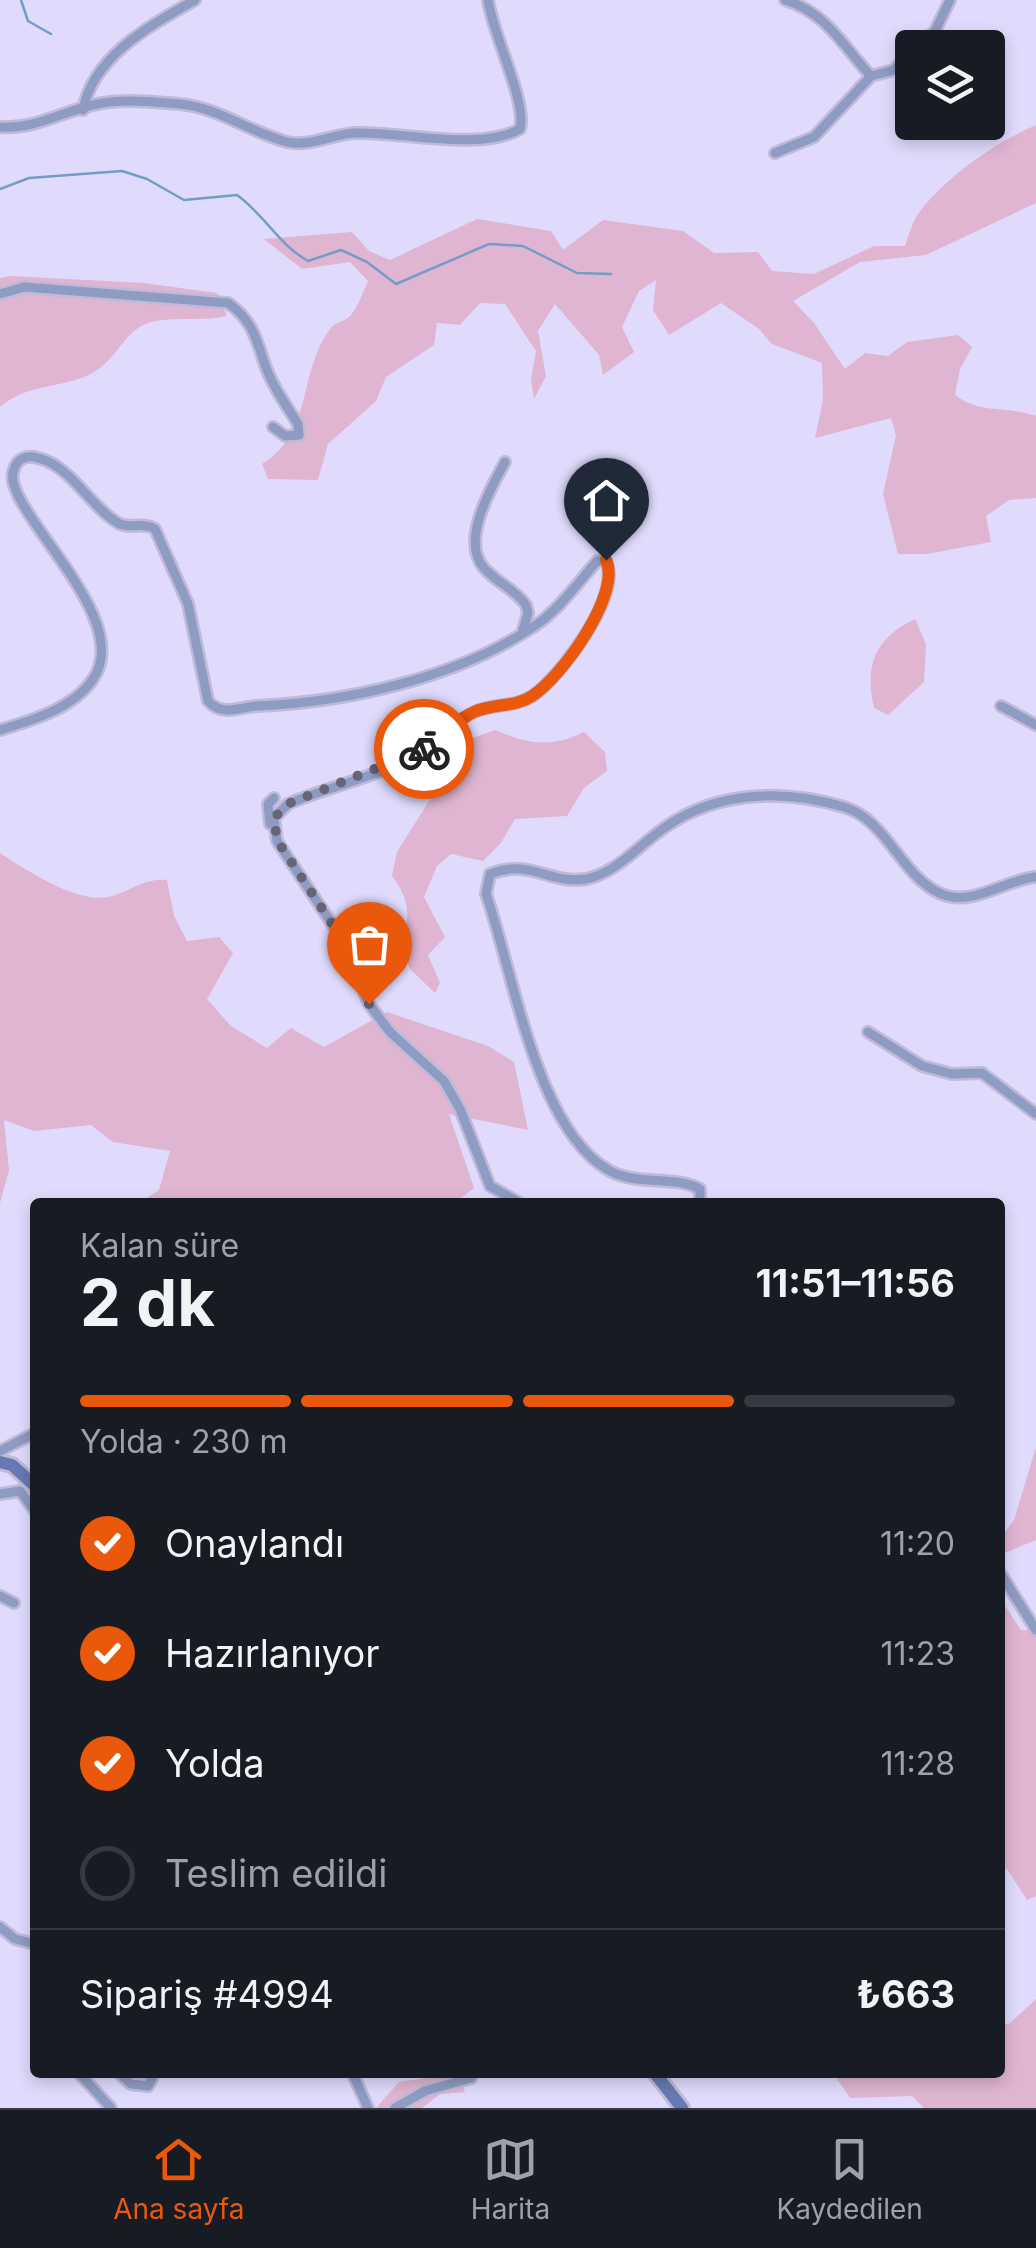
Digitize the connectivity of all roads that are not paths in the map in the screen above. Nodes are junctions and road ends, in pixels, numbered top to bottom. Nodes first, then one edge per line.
1 (195, 0) edge
2 (488, 0) edge
3 (785, 0) edge
4 (950, 0) edge
5 (935, 30) edge
6 (895, 69) edge
7 (871, 76) junction
8 (83, 110) junction
9 (0, 127) edge
10 (775, 154) dead end
11 (0, 294) edge
12 (273, 427) dead end
13 (505, 462) dead end
14 (518, 636) junction
15 (1001, 706) dead end
16 (1036, 725) edge
17 (0, 730) edge
18 (274, 798) dead end
19 (277, 840) junction
20 (1036, 877) edge
21 (868, 1032) dead end
22 (1036, 1114) edge
23 (511, 1198) edge
24 (700, 1198) edge
25 (30, 1436) edge
26 (0, 1451) edge
27 (0, 1462) edge
28 (30, 1481) edge
29 (0, 1494) edge
30 (30, 1504) edge
31 (1005, 1579) edge
32 (0, 1596) edge
33 (14, 1604) dead end
34 (1036, 1630) edge
35 (0, 1927) edge
36 (30, 1943) edge
37 (84, 2078) edge
38 (124, 2078) edge
39 (151, 2078) edge
40 (355, 2078) edge
41 (471, 2078) edge
42 (659, 2078) edge
43 (111, 2108) edge
44 (368, 2108) edge
45 (395, 2108) edge
46 (682, 2108) edge

1 - 8 street
2 - 8 street
3 - 7 street
4 - 5 street
6 - 7 street
7 - 10 street
8 - 9 street
11 - 12 street
13 - 14 street
14 - 17 street
14 - 19 street
15 - 16 street
18 - 19 street
19 - 23 street
20 - 24 street
21 - 22 street
25 - 26 street
27 - 28 main road
29 - 30 street
31 - 34 street
32 - 33 street
35 - 36 street
37 - 43 street
38 - 39 street
40 - 44 street
41 - 45 street
42 - 46 main road

